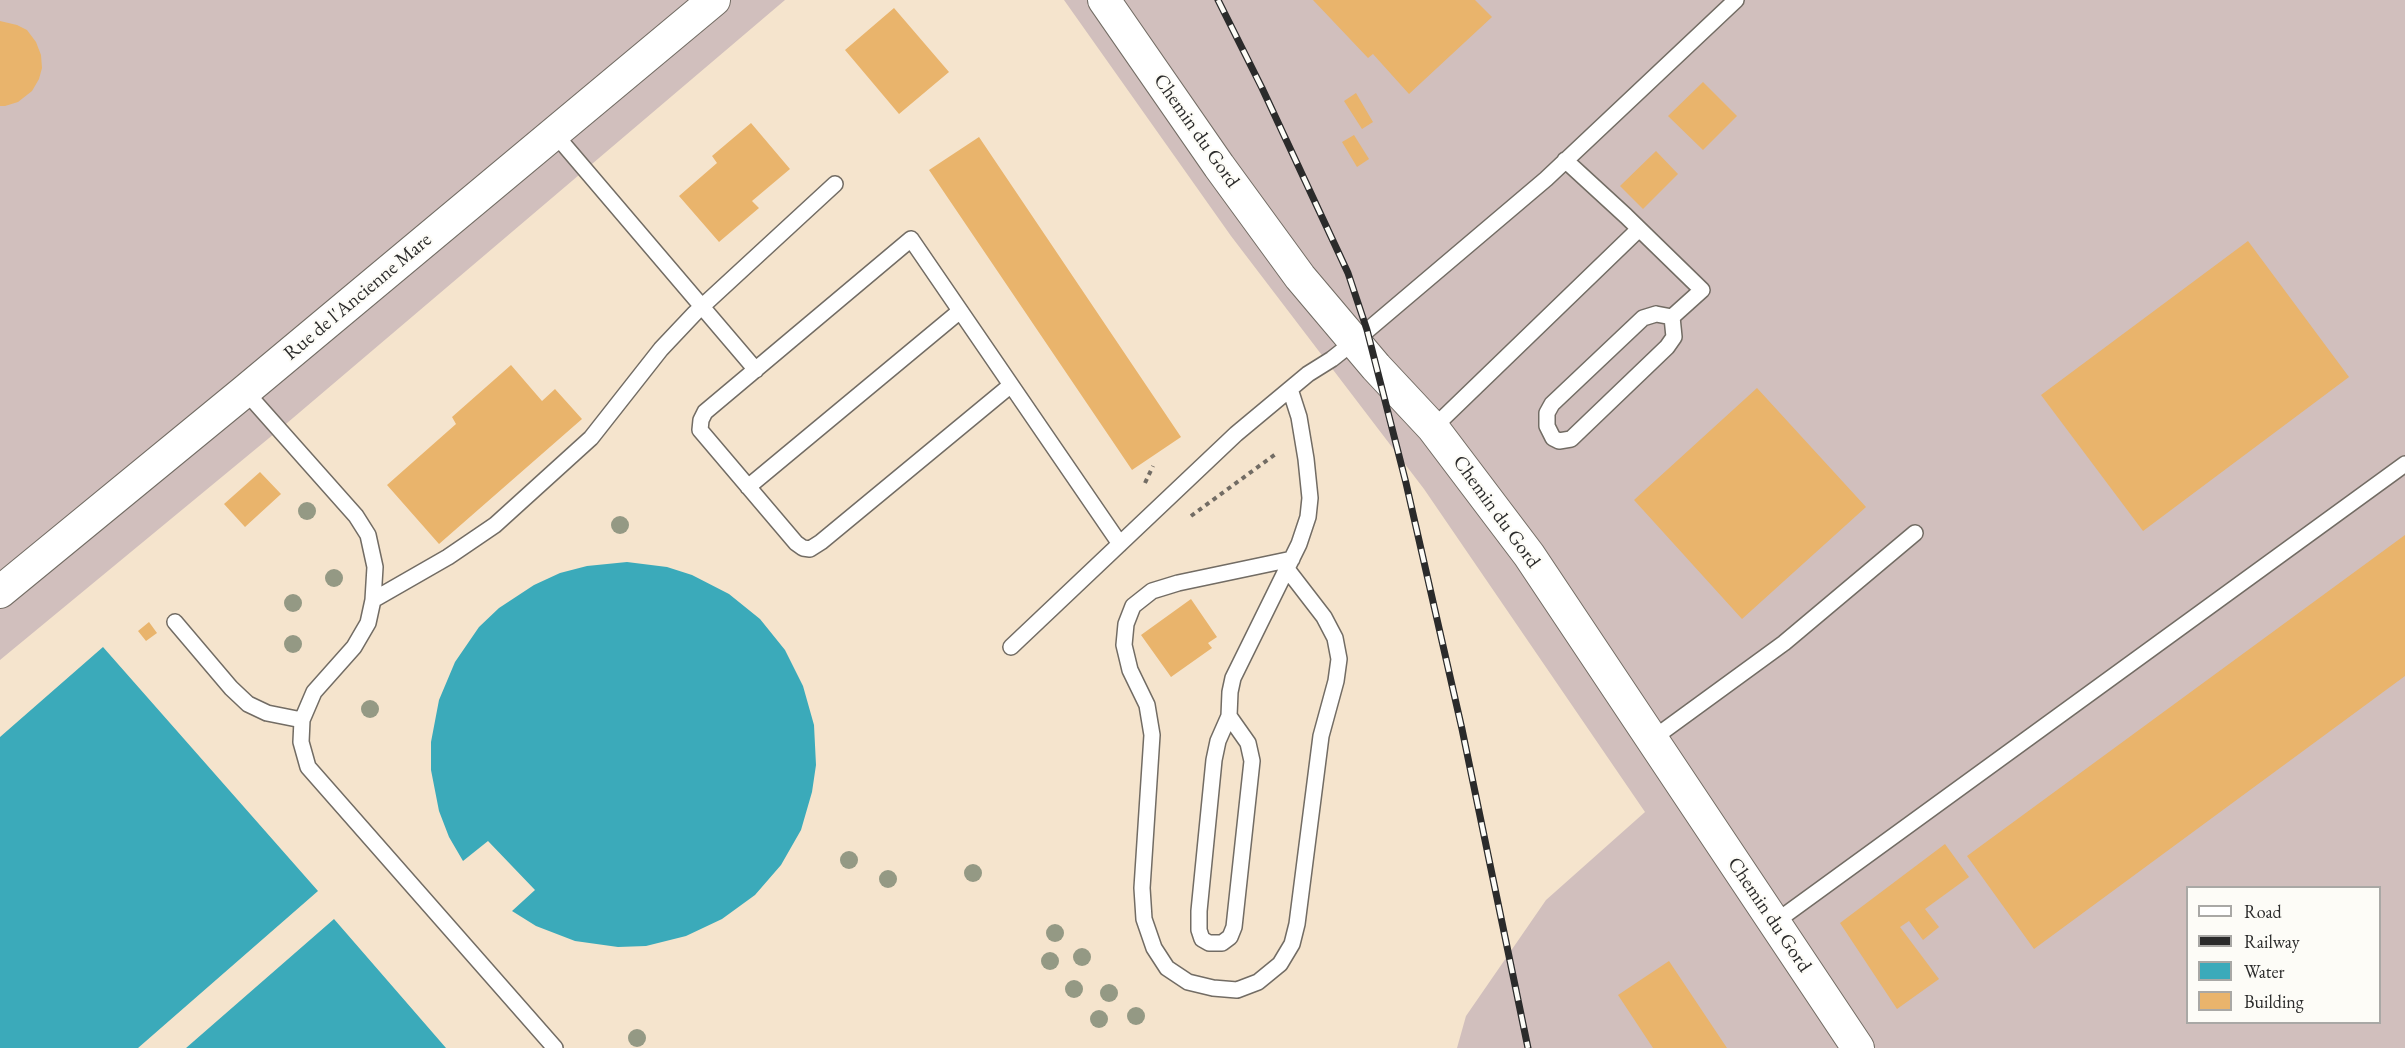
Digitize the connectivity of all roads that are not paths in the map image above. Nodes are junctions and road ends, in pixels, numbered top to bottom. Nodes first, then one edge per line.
1 (714, 0) edge
2 (1104, 0) edge
3 (1736, 0) edge
4 (554, 134) junction
5 (1565, 160) junction
6 (836, 184) dead end
7 (1639, 229) junction
8 (702, 306) junction
9 (960, 311) junction
10 (1672, 317) junction
11 (1356, 340) junction
12 (756, 370) junction
13 (1011, 385) junction
14 (1290, 390) junction
15 (245, 391) junction
16 (1434, 428) junction
17 (2405, 464) edge
18 (748, 487) junction
19 (1915, 533) dead end
20 (1120, 544) junction
21 (1289, 564) junction
22 (0, 592) edge
23 (373, 600) junction
24 (175, 622) dead end
25 (1011, 647) dead end
26 (1230, 716) junction
27 (302, 720) junction
28 (1651, 740) junction
29 (1774, 923) junction
30 (555, 1048) edge
31 (1858, 1048) edge

1 - 4 street, Rue de l'Ancienne Mare
2 - 11 street, Chemin du Gord
3 - 5 lane
4 - 8 lane
4 - 15 street, Rue de l'Ancienne Mare
5 - 7 lane
5 - 11 lane
6 - 8 lane
7 - 10 lane
7 - 16 lane
8 - 12 lane
8 - 23 lane
9 - 12 lane
9 - 13 lane
9 - 18 lane
10 - 10 lane
11 - 14 lane
11 - 16 street, Chemin du Gord
12 - 18 lane
13 - 18 lane
13 - 20 lane
14 - 20 lane
14 - 21 lane
15 - 22 street, Rue de l'Ancienne Mare
15 - 23 lane
16 - 28 street, Chemin du Gord
17 - 29 lane
19 - 28 lane
20 - 25 lane
21 - 21 lane
21 - 26 lane
23 - 27 lane
24 - 27 lane
26 - 26 lane
27 - 30 lane
28 - 29 street, Chemin du Gord
29 - 31 street, Chemin du Gord

